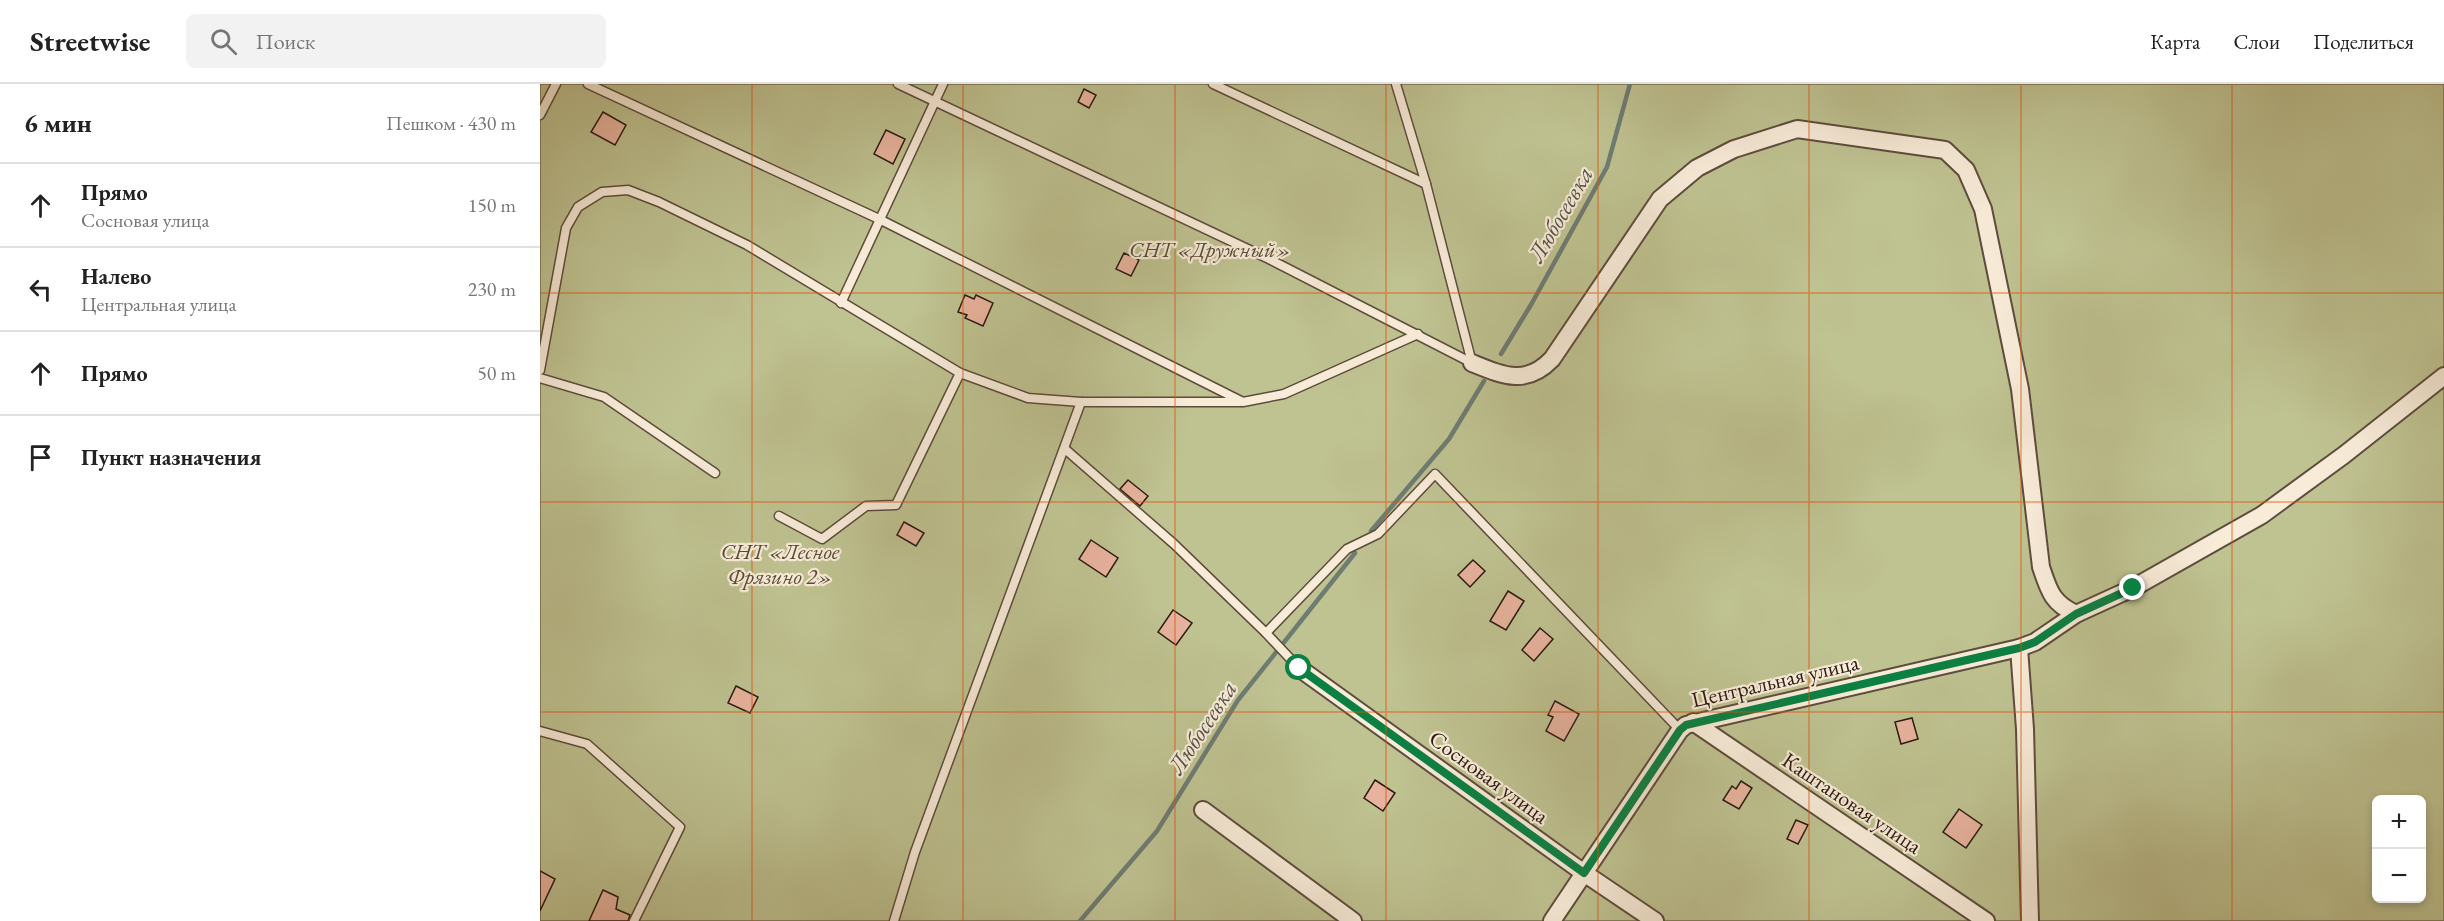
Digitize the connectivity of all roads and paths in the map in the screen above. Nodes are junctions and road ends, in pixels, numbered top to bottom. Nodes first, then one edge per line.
1 (556, 84) edge
2 (588, 84) edge
3 (898, 84) edge
4 (943, 84) edge
5 (1214, 84) edge
6 (1396, 84) edge
7 (934, 101) junction
8 (540, 115) edge
9 (1426, 184) junction
10 (879, 219) junction
11 (841, 303) junction
12 (1418, 334) junction
13 (1472, 363) junction
14 (540, 370) edge
15 (960, 374) junction
16 (2444, 376) edge
17 (540, 378) edge
18 (1081, 402) junction
19 (1243, 402) junction
20 (1065, 449) junction
21 (715, 473) dead end
22 (779, 516) dead end
23 (2076, 614) junction
24 (1266, 633) junction
25 (2019, 648) junction
26 (1299, 668) joint
27 (1686, 726) junction
28 (540, 731) edge
29 (1203, 810) dead end
30 (1584, 873) junction
31 (634, 921) edge
32 (894, 921) edge
33 (1353, 921) edge
34 (1552, 921) edge
35 (1655, 921) edge
36 (1986, 921) edge
37 (2030, 921) edge

1 - 8 lane
2 - 10 lane
3 - 7 lane
4 - 7 lane
5 - 9 lane
6 - 9 lane
7 - 10 lane
7 - 12 lane
9 - 13 lane
10 - 11 lane
10 - 19 lane
11 - 14 lane
11 - 15 lane
12 - 13 lane
12 - 19 lane
13 - 23 street
15 - 18 lane
15 - 22 lane
16 - 23 street, Центральная улица
17 - 21 lane
18 - 19 lane
18 - 20 lane
20 - 24 lane
20 - 32 lane
23 - 25 street, Центральная улица
24 - 26 lane
24 - 27 lane
25 - 27 street, Центральная улица
25 - 37 street
26 - 30 street, Сосновая улица
27 - 30 street, Центральная улица
27 - 36 street, Каштановая улица
28 - 31 lane
29 - 33 street
30 - 34 street, Центральная улица
30 - 35 street, Сосновая улица

